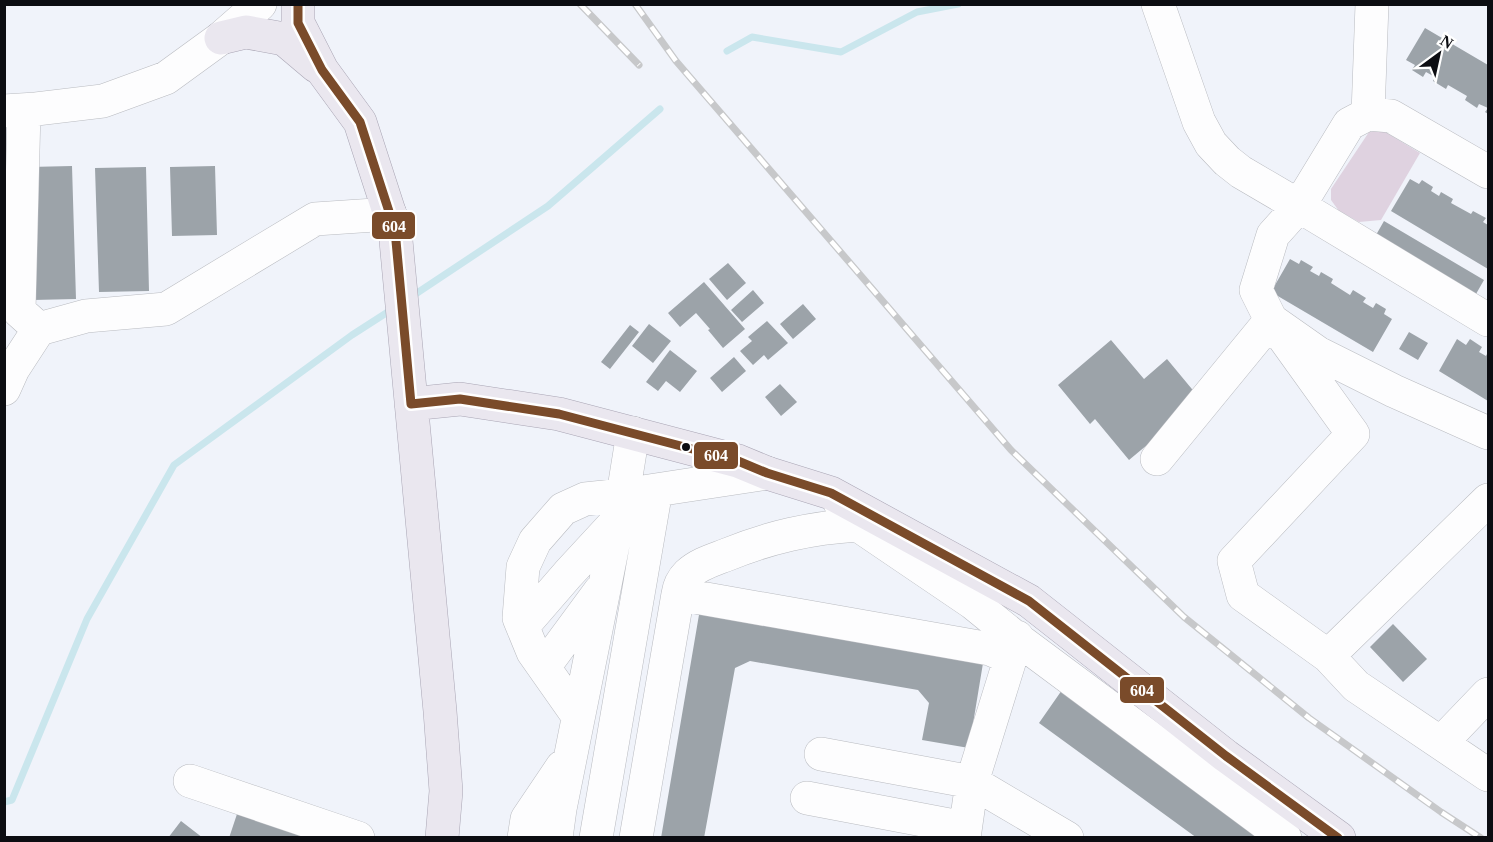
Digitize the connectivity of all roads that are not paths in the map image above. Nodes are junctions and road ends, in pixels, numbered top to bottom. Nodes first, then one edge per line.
1 (260, 4) edge
2 (298, 4) edge
3 (1158, 4) edge
4 (1372, 4) edge
5 (220, 38) junction
6 (322, 70) junction
7 (14, 110) edge
8 (1368, 114) junction
9 (1488, 172) edge
10 (1299, 206) junction
11 (393, 222) junction
12 (1271, 320) junction
13 (1488, 320) edge
14 (39, 328) junction
15 (4, 389) edge
16 (411, 404) junction
17 (633, 433) junction
18 (1488, 433) edge
19 (1157, 459) dead end
20 (767, 473) junction
21 (656, 490) junction
22 (831, 493) junction
23 (1488, 500) edge
24 (620, 508) junction
25 (858, 525) junction
26 (605, 585) junction
27 (678, 594) junction
28 (1029, 601) junction
29 (523, 626) junction
30 (1013, 648) junction
31 (1328, 657) junction
32 (544, 667) junction
33 (1488, 693) edge
34 (578, 716) junction
35 (1441, 743) junction
36 (571, 753) junction
37 (820, 754) dead end
38 (1488, 775) edge
39 (190, 782) dead end
40 (972, 782) junction
41 (807, 798) dead end
42 (324, 832) edge
43 (964, 833) edge
44 (358, 837) edge
45 (442, 837) edge
46 (524, 837) edge
47 (556, 837) edge
48 (596, 837) edge
49 (636, 837) edge
50 (1067, 837) edge
51 (1285, 837) edge
52 (1339, 837) edge

1 - 5 street
2 - 6 main road
3 - 10 street
4 - 8 street
5 - 6 main road
5 - 7 street
6 - 11 main road
7 - 14 street
8 - 9 street
8 - 10 street
10 - 12 street
10 - 13 street
11 - 14 street
11 - 16 main road
12 - 18 street
12 - 19 street
12 - 31 street
14 - 15 street
16 - 17 main road
16 - 45 main road
17 - 20 main road
17 - 24 street
20 - 21 street
20 - 22 main road
21 - 24 street
21 - 48 street
22 - 25 street
22 - 28 main road
23 - 31 street
24 - 26 street
24 - 29 street
24 - 29 street
25 - 27 street
25 - 30 street
26 - 32 street
26 - 34 street
27 - 30 street
27 - 49 street
28 - 30 street
28 - 52 main road
29 - 32 street
30 - 40 street
30 - 51 street
31 - 35 street
32 - 34 street
33 - 35 street
34 - 36 street
35 - 38 street
36 - 46 street
36 - 47 street
37 - 40 street
39 - 42 street
40 - 43 street
40 - 50 street
41 - 43 street
42 - 44 street

